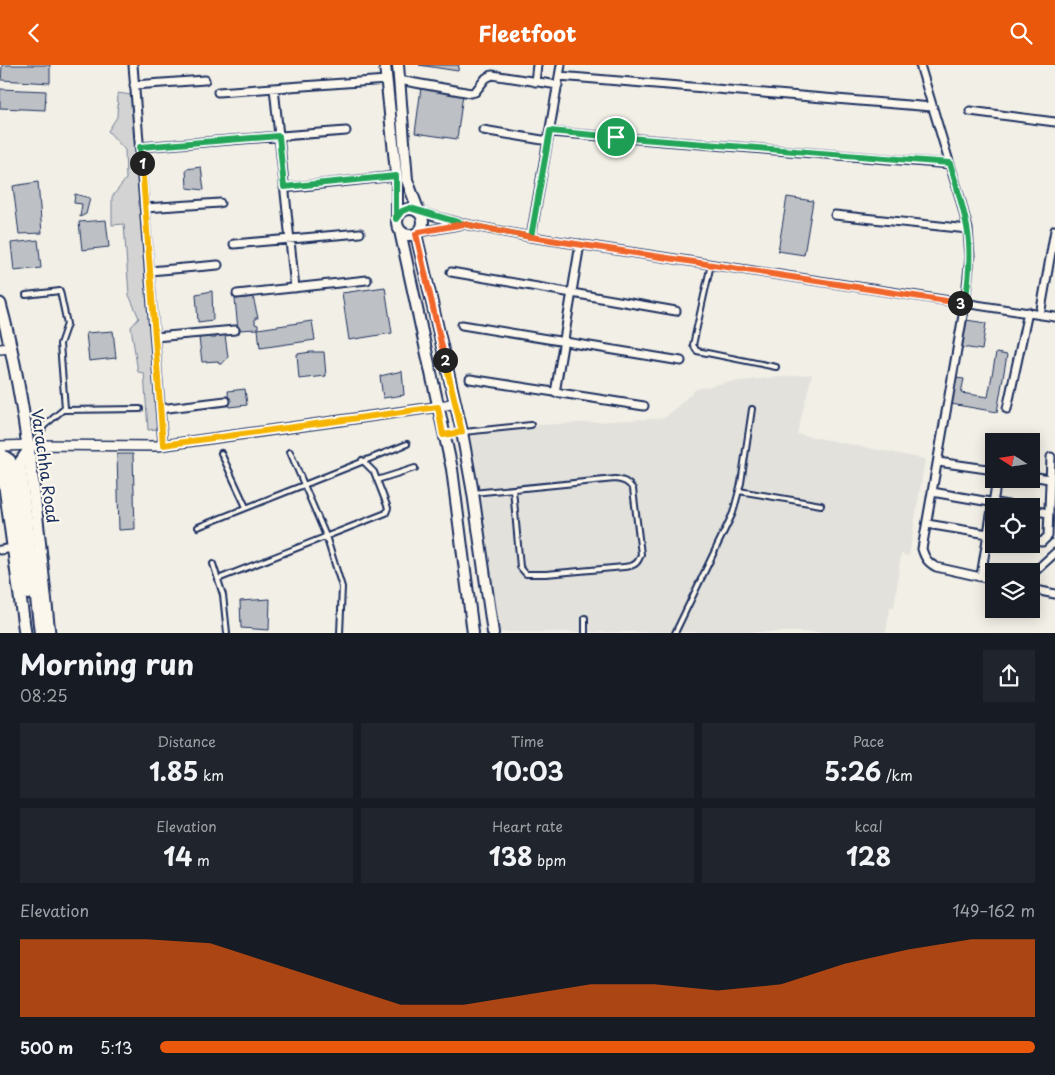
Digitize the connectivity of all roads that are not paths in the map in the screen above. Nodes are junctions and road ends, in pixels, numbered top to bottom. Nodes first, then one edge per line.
1 (133, 65) edge
2 (385, 65) edge
3 (398, 65) edge
4 (537, 65) edge
5 (561, 65) edge
6 (920, 65) edge
7 (560, 75) junction
8 (205, 80) dead end
9 (387, 80) junction
10 (399, 80) junction
11 (535, 81) junction
12 (134, 85) junction
13 (558, 85) junction
14 (274, 88) junction
15 (218, 92) dead end
16 (932, 107) junction
17 (970, 111) dead end
18 (1055, 122) edge
19 (483, 130) dead end
20 (346, 131) dead end
21 (550, 131) junction
22 (279, 136) junction
23 (548, 141) junction
24 (140, 147) junction
25 (950, 163) junction
26 (396, 176) junction
27 (284, 187) junction
28 (220, 203) dead end
29 (145, 208) junction
30 (419, 212) junction
31 (835, 215) dead end
32 (396, 219) junction
33 (464, 224) junction
34 (968, 229) junction
35 (1055, 230) edge
36 (400, 231) junction
37 (360, 233) dead end
38 (418, 233) junction
39 (531, 237) junction
40 (289, 239) junction
41 (234, 244) dead end
42 (580, 244) junction
43 (712, 264) junction
44 (218, 265) dead end
45 (150, 271) junction
46 (451, 272) dead end
47 (1052, 272) edge
48 (368, 280) dead end
49 (295, 288) junction
50 (572, 291) junction
51 (237, 294) dead end
52 (26, 295) dead end
53 (965, 304) junction
54 (0, 305) edge
55 (676, 311) dead end
56 (1028, 312) junction
57 (1040, 315) junction
58 (1055, 317) edge
59 (462, 325) dead end
60 (236, 330) dead end
61 (4, 334) edge
62 (155, 337) junction
63 (564, 342) junction
64 (5, 348) edge
65 (681, 361) dead end
66 (776, 367) dead end
67 (470, 379) dead end
68 (555, 393) junction
69 (226, 401) dead end
70 (455, 403) junction
71 (644, 406) dead end
72 (438, 407) junction
73 (140, 409) dead end
74 (160, 409) junction
75 (752, 409) dead end
76 (1007, 409) dead end
77 (64, 410) junction
78 (531, 425) dead end
79 (462, 432) junction
80 (443, 435) junction
81 (406, 444) dead end
82 (163, 445) junction
83 (0, 446) edge
84 (31, 446) junction
85 (0, 452) edge
86 (290, 452) dead end
87 (221, 453) dead end
88 (1051, 457) dead end
89 (362, 460) junction
90 (938, 462) junction
91 (415, 467) dead end
92 (985, 469) edge
93 (1040, 478) edge
94 (1049, 479) junction
95 (377, 480) junction
96 (305, 483) junction
97 (513, 489) junction
98 (739, 491) junction
99 (932, 492) junction
100 (473, 493) junction
101 (985, 502) edge
102 (821, 505) dead end
103 (246, 507) junction
104 (1040, 511) edge
105 (1048, 513) junction
106 (927, 524) junction
107 (198, 527) dead end
108 (985, 533) edge
109 (326, 536) junction
110 (1040, 542) edge
111 (14, 548) junction
112 (0, 550) edge
113 (986, 553) edge
114 (1055, 553) edge
115 (213, 564) dead end
116 (1040, 567) edge
117 (981, 576) junction
118 (985, 577) edge
119 (218, 579) junction
120 (1040, 590) edge
121 (1055, 593) edge
122 (585, 618) dead end
123 (25, 633) edge
124 (34, 633) edge
125 (40, 633) edge
126 (49, 633) edge
127 (227, 633) edge
128 (340, 633) edge
129 (473, 633) edge
130 (494, 633) edge
131 (585, 633) edge
132 (676, 633) edge

1 - 12 street
2 - 9 main road
3 - 10 main road
4 - 11 street
5 - 7 street
6 - 16 street
7 - 13 street
7 - 16 street
8 - 12 street
9 - 14 street
9 - 26 main road
10 - 11 street
10 - 30 main road
11 - 13 street
12 - 24 street
13 - 21 street
14 - 15 street
14 - 22 street
16 - 25 street
17 - 18 street
19 - 23 street
20 - 22 street
21 - 23 street
21 - 25 street
22 - 24 street
22 - 27 street
23 - 39 street
24 - 29 street
25 - 34 street
26 - 27 street
26 - 32 main road
27 - 40 street
28 - 29 street
29 - 45 street
30 - 32 main road
30 - 33 street
30 - 38 main road
31 - 34 street
32 - 36 main road
33 - 38 street
33 - 39 street
34 - 53 street
35 - 47 street
36 - 38 main road
36 - 72 main road
37 - 40 street
38 - 70 main road
39 - 42 street
40 - 41 street
40 - 49 street
42 - 43 street
42 - 50 street
43 - 53 street
43 - 66 lane
44 - 45 street
45 - 62 street
46 - 50 street
47 - 57 street
48 - 49 street
49 - 51 street
50 - 55 street
50 - 63 street
52 - 77 lane
53 - 56 street
53 - 90 street
54 - 61 main road, Varachha Road
56 - 57 street
56 - 76 street
57 - 58 street
59 - 63 street
60 - 62 street
61 - 64 main road, Varachha Road
62 - 74 street
63 - 65 street
63 - 68 street
64 - 84 main road, Varachha Road
67 - 68 street
68 - 71 street
69 - 74 street
70 - 72 street
70 - 79 main road
72 - 80 main road
72 - 82 street
73 - 77 lane
74 - 82 street
75 - 98 lane
77 - 84 lane
78 - 79 lane
79 - 80 lane
79 - 100 main road
80 - 129 main road
81 - 89 lane
82 - 84 street
83 - 84 street
84 - 125 main road
84 - 126 main road, Varachha Road
85 - 111 main road
85 - 124 main road
86 - 96 lane
87 - 103 lane
88 - 94 street
89 - 95 lane
89 - 96 lane
90 - 92 street
90 - 99 street
91 - 95 lane
93 - 94 street
94 - 105 street
95 - 109 lane
96 - 103 lane
96 - 109 lane
97 - 97 lane
97 - 100 lane
98 - 102 lane
98 - 132 lane
99 - 101 street
99 - 106 street
100 - 130 main road
103 - 107 lane
104 - 105 street
105 - 110 street
106 - 108 street
106 - 117 street
109 - 119 lane
109 - 128 lane
111 - 112 street
111 - 123 main road
113 - 117 street
114 - 116 street
115 - 119 lane
117 - 118 street
119 - 127 lane
120 - 121 street
122 - 131 lane

